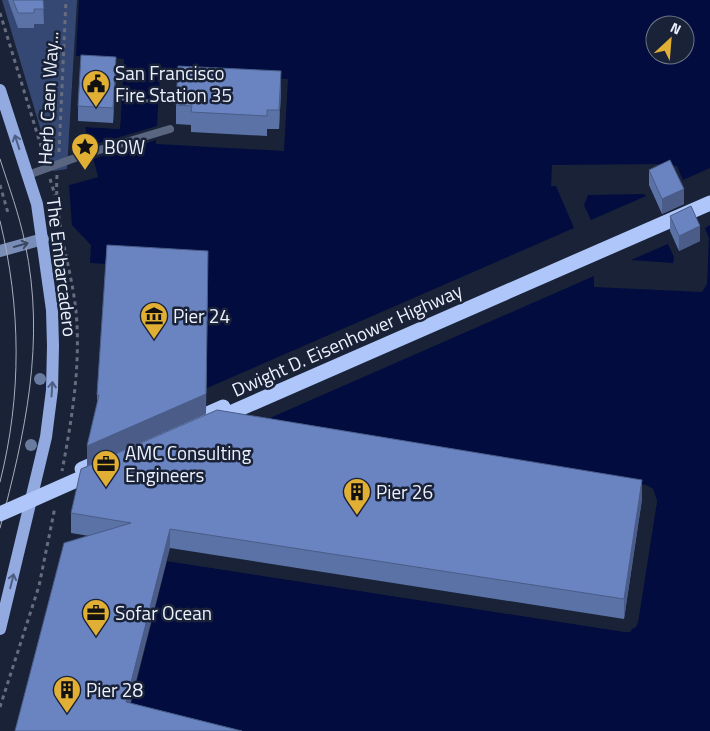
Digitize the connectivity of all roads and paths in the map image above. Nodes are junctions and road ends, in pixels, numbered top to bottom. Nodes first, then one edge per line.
1 (66, 0) edge
2 (0, 13) edge
3 (0, 90) edge
4 (122, 99) dead end
5 (162, 102) dead end
6 (166, 130) dead end
7 (58, 165) junction
8 (48, 168) junction
9 (28, 175) junction
10 (0, 185) edge
11 (710, 194) edge
12 (710, 203) edge
13 (8, 213) dead end
14 (43, 239) junction
15 (0, 251) edge
16 (0, 504) edge
17 (0, 514) edge
18 (0, 629) edge

1 - 7 path, Herb Caen Way...
2 - 8 path
9 -> 3 main road, The Embarcadero
4 - 5 path
6 - 7 lane
7 - 8 lane
7 - 8 path, Herb Caen Way...
8 - 9 lane
9 - 14 main road, The Embarcadero
10 - 13 path
11 - 16 highway, Dwight D. Eisenhower Highway, bridge
12 - 17 highway, Dwight D. Eisenhower Highway, bridge
15 -> 14 main road
18 -> 14 main road, The Embarcadero

